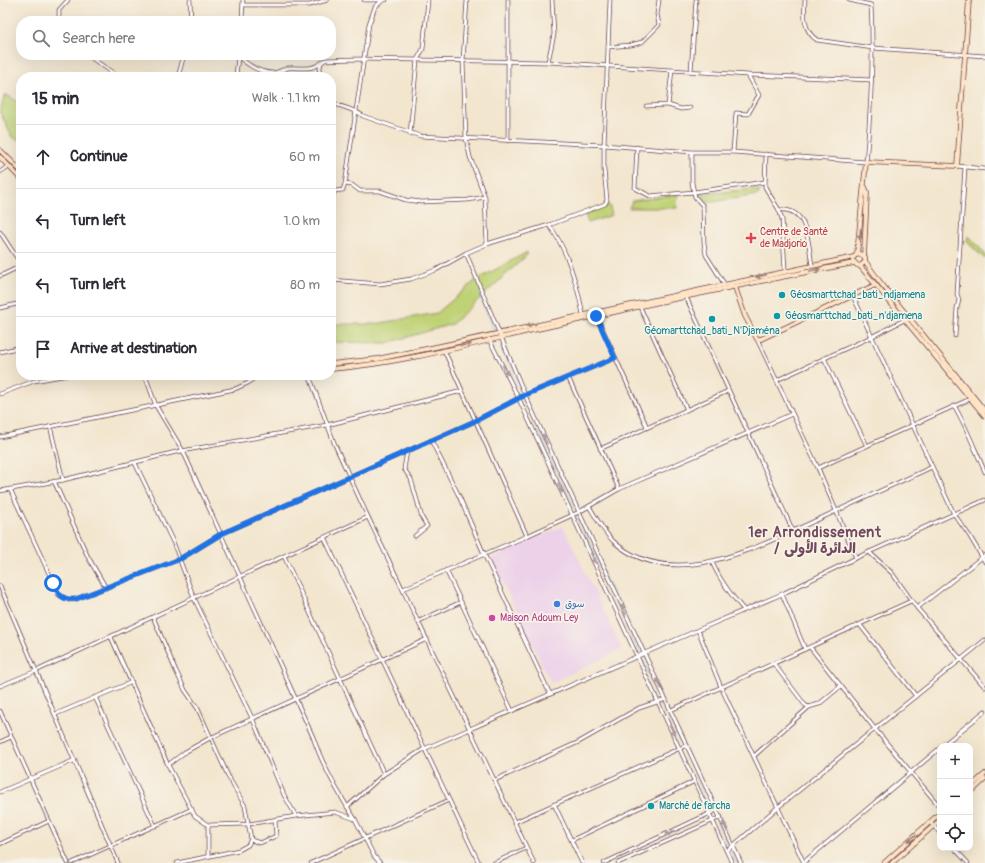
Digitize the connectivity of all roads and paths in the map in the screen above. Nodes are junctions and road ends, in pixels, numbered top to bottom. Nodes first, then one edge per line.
1 (68, 0) edge
2 (190, 0) edge
3 (243, 0) edge
4 (327, 0) edge
5 (364, 0) edge
6 (384, 0) edge
7 (428, 0) edge
8 (467, 0) edge
9 (508, 0) edge
10 (552, 0) edge
11 (610, 0) edge
12 (659, 0) edge
13 (696, 0) edge
14 (805, 0) edge
15 (849, 0) edge
16 (969, 0) edge
17 (243, 5) junction
18 (59, 16) edge
19 (192, 16) edge
20 (242, 16) edge
21 (608, 47) junction
22 (873, 48) junction
23 (965, 55) junction
24 (985, 56) edge
25 (364, 59) junction
26 (94, 60) edge
27 (183, 60) edge
28 (237, 60) edge
29 (241, 60) edge
30 (325, 60) edge
31 (336, 60) edge
32 (417, 60) junction
33 (463, 61) junction
34 (509, 62) junction
35 (548, 62) junction
36 (321, 63) junction
37 (607, 66) junction
38 (672, 70) junction
39 (691, 71) junction
40 (112, 72) edge
41 (179, 72) edge
42 (236, 72) edge
43 (268, 72) edge
44 (276, 72) edge
45 (319, 72) edge
46 (748, 75) junction
47 (872, 80) junction
48 (336, 104) edge
49 (668, 105) junction
50 (646, 106) dead end
51 (690, 108) dead end
52 (355, 110) junction
53 (410, 134) junction
54 (466, 138) junction
55 (508, 141) junction
56 (604, 145) junction
57 (637, 147) junction
58 (0, 150) edge
59 (692, 152) junction
60 (733, 152) junction
61 (766, 154) junction
62 (0, 157) edge
63 (866, 162) junction
64 (9, 166) junction
65 (16, 166) edge
66 (957, 166) junction
67 (965, 167) junction
68 (985, 169) edge
69 (0, 172) edge
70 (16, 174) edge
71 (765, 182) junction
72 (345, 184) junction
73 (865, 186) junction
74 (336, 191) edge
75 (694, 192) junction
76 (485, 197) junction
77 (780, 210) junction
78 (549, 225) junction
79 (0, 232) edge
80 (487, 244) junction
81 (466, 253) junction
82 (864, 255) junction
83 (855, 256) junction
84 (16, 257) edge
85 (866, 261) junction
86 (854, 262) junction
87 (812, 265) junction
88 (860, 266) junction
89 (16, 268) edge
90 (785, 270) junction
91 (0, 276) edge
92 (336, 280) edge
93 (725, 285) junction
94 (875, 285) junction
95 (735, 287) junction
96 (853, 296) junction
97 (686, 297) junction
98 (16, 304) edge
99 (640, 307) junction
100 (0, 308) edge
101 (583, 314) junction
102 (595, 314) junction
103 (907, 318) junction
104 (499, 332) junction
105 (488, 335) junction
106 (955, 336) dead end
107 (871, 337) junction
108 (500, 338) junction
109 (757, 339) junction
110 (490, 340) junction
111 (16, 348) edge
112 (444, 350) junction
113 (0, 352) edge
114 (615, 358) junction
115 (824, 358) junction
116 (336, 363) edge
117 (336, 368) edge
118 (568, 376) junction
119 (44, 380) edge
120 (147, 380) edge
121 (252, 380) edge
122 (310, 380) edge
123 (777, 380) junction
124 (462, 391) junction
125 (728, 391) junction
126 (0, 394) edge
127 (525, 395) junction
128 (519, 399) junction
129 (970, 399) junction
130 (156, 406) junction
131 (955, 407) junction
132 (687, 410) junction
133 (985, 410) edge
134 (792, 414) junction
135 (985, 416) edge
136 (475, 421) junction
137 (327, 425) junction
138 (912, 425) junction
139 (50, 426) junction
140 (647, 427) junction
141 (747, 432) junction
142 (0, 437) edge
143 (431, 440) junction
144 (867, 446) junction
145 (600, 449) junction
146 (183, 451) junction
147 (407, 451) junction
148 (135, 463) junction
149 (932, 467) junction
150 (818, 468) junction
151 (985, 472) edge
152 (350, 478) junction
153 (63, 480) junction
154 (54, 481) junction
155 (10, 489) junction
156 (619, 489) junction
157 (0, 491) edge
158 (985, 500) edge
159 (589, 506) junction
160 (838, 511) junction
161 (579, 512) junction
162 (954, 514) junction
163 (573, 515) junction
164 (368, 517) junction
165 (793, 532) junction
166 (221, 534) junction
167 (416, 536) dead end
168 (527, 536) junction
169 (324, 537) junction
170 (869, 552) junction
171 (484, 554) junction
172 (985, 555) edge
173 (284, 556) junction
174 (856, 558) junction
175 (982, 558) junction
176 (180, 559) junction
177 (712, 562) junction
178 (985, 562) edge
179 (446, 570) junction
180 (241, 576) junction
181 (0, 586) edge
182 (106, 588) junction
183 (403, 589) junction
184 (782, 594) junction
185 (194, 598) junction
186 (911, 601) junction
187 (461, 602) junction
188 (916, 608) junction
189 (744, 610) junction
190 (153, 617) junction
191 (419, 621) junction
192 (860, 625) junction
193 (698, 630) junction
194 (112, 636) junction
195 (427, 639) junction
196 (985, 640) edge
197 (810, 647) junction
198 (805, 649) junction
199 (644, 653) junction
200 (638, 656) junction
201 (961, 659) junction
202 (381, 660) junction
203 (774, 664) junction
204 (36, 671) junction
205 (340, 678) junction
206 (132, 682) junction
207 (0, 686) edge
208 (841, 686) junction
209 (721, 687) junction
210 (985, 687) edge
211 (550, 694) junction
212 (916, 696) junction
213 (96, 697) junction
214 (296, 699) junction
215 (666, 699) junction
216 (658, 701) junction
217 (809, 707) junction
218 (671, 710) junction
219 (0, 711) edge
220 (985, 711) edge
221 (512, 712) junction
222 (56, 714) junction
223 (253, 720) junction
224 (875, 729) junction
225 (470, 730) junction
226 (11, 737) junction
227 (210, 738) junction
228 (0, 742) edge
229 (946, 743) edge
230 (688, 745) junction
231 (680, 748) junction
232 (424, 749) junction
233 (937, 750) edge
234 (754, 756) junction
235 (75, 760) junction
236 (168, 765) junction
237 (912, 772) junction
238 (384, 774) junction
239 (985, 774) edge
240 (30, 778) junction
241 (495, 780) junction
242 (982, 780) edge
243 (695, 781) junction
244 (973, 785) edge
245 (973, 790) edge
246 (0, 792) edge
247 (449, 800) junction
248 (937, 803) edge
249 (554, 804) junction
250 (348, 807) junction
251 (777, 808) junction
252 (192, 809) junction
253 (717, 810) junction
254 (709, 814) junction
255 (938, 815) edge
256 (296, 816) junction
257 (721, 817) junction
258 (355, 819) junction
259 (275, 820) junction
260 (712, 820) junction
261 (49, 821) junction
262 (937, 821) edge
263 (514, 822) junction
264 (248, 824) junction
265 (931, 824) junction
266 (208, 825) junction
267 (155, 826) junction
268 (937, 830) edge
269 (366, 838) junction
270 (251, 840) junction
271 (572, 840) junction
272 (0, 844) edge
273 (733, 844) junction
274 (111, 846) junction
275 (526, 848) junction
276 (727, 851) junction
277 (957, 851) edge
278 (208, 857) junction
279 (318, 860) junction
280 (68, 863) edge
281 (72, 863) edge
282 (118, 863) edge
283 (177, 863) edge
284 (311, 863) edge
285 (321, 863) edge
286 (380, 863) edge
287 (479, 863) edge
288 (494, 863) edge
289 (534, 863) edge
290 (582, 863) edge
291 (604, 863) edge
292 (618, 863) edge
293 (732, 863) edge
294 (741, 863) edge
295 (804, 863) edge
296 (884, 863) edge
297 (892, 863) edge
298 (967, 863) edge

1 - 18 street
2 - 19 street
3 - 17 street
4 - 17 street
5 - 6 street
6 - 25 street
7 - 32 street
8 - 33 street
9 - 34 street
10 - 35 street
11 - 21 street
12 - 21 street
13 - 39 street
14 - 22 street
15 - 22 street
16 - 23 street
17 - 20 street
21 - 37 street
22 - 23 street
22 - 47 street
23 - 24 street
23 - 66 street
25 - 31 street
25 - 32 street
25 - 52 street
26 - 40 street
27 - 41 street
28 - 42 street
29 - 43 street
30 - 36 street
32 - 33 street
32 - 53 street
33 - 34 street
33 - 54 street
34 - 35 street
34 - 55 street
35 - 37 street
36 - 44 street
36 - 45 street
37 - 38 street
37 - 56 street
38 - 39 street
38 - 49 street
39 - 46 street
46 - 47 street
46 - 60 street
47 - 63 street
48 - 52 street
49 - 50 street
49 - 51 street
52 - 53 street
52 - 72 street
53 - 54 street
54 - 55 street
54 - 76 street
55 - 56 street
56 - 57 street
56 - 78 street
57 - 59 street
57 - 75 street
58 - 65 street
59 - 60 street
59 - 75 street
60 - 61 street
61 - 63 street
61 - 71 street
62 - 64 street
63 - 66 street
63 - 73 street
64 - 69 street
64 - 70 street
66 - 67 street
67 - 68 street
67 - 106 street
71 - 75 street
71 - 77 street
72 - 74 street
72 - 76 street
73 - 82 street
73 -> 83 street
75 - 93 street
76 - 80 street
77 - 87 street
77 - 90 street
78 - 80 street
78 - 101 street
79 - 84 street
80 - 81 street
81 - 92 street
81 - 104 street
82 - 83 street
82 - 85 street
83 - 86 street
83 - 87 street
85 - 88 street
85 - 103 street
86 - 88 street
95 -> 86 street
87 - 90 street
88 - 94 street
89 - 91 street
90 -> 93 street
93 - 102 street
94 - 96 street
94 - 103 street
95 - 97 street
95 - 109 street
96 - 107 street
96 - 109 street
97 - 99 street
97 - 125 street
98 - 100 street
99 - 102 street
99 - 132 street
101 - 102 street
101 -> 104 street
102 - 108 street
102 - 114 street
103 - 107 street
103 - 129 street
103 - 133 street
104 - 105 street
104 - 108 street
105 - 110 street
105 - 116 street
107 - 115 street
107 - 138 street
108 - 110 street
108 - 127 street
109 - 123 street
112 -> 110 street
110 -> 128 street
111 - 113 street
112 - 117 street
112 - 124 street
114 - 118 street
114 - 140 street
115 - 123 street
115 - 144 street
118 - 127 street
118 - 145 street
119 - 126 street
120 - 130 street
121 - 130 street
122 - 137 street
123 - 134 street
124 - 136 street
124 - 137 street
125 - 132 street
125 - 141 street
127 - 128 street
161 -> 127 street
128 - 136 street
128 -> 163 street
129 - 131 street
129 - 135 street
130 - 139 street
130 - 146 street
131 - 138 street
131 - 151 street
132 - 140 street
134 - 141 street
134 - 150 street
136 - 143 street
136 - 168 street
137 - 146 street
137 - 152 street
138 - 144 street
138 - 149 street
139 - 142 street
139 - 153 street
140 - 145 street
141 - 156 street
141 - 165 street
143 - 147 street
143 - 171 street
144 - 150 street
145 - 156 street
146 - 148 street
146 - 166 street
147 - 152 street
147 - 167 street
148 - 153 street
148 - 176 street
149 - 160 street
149 - 162 street
150 - 160 street
152 - 164 street
152 - 166 street
153 - 154 street
154 - 155 street
154 - 182 street
155 - 157 street
155 - 182 street
156 - 159 street
158 - 162 street
159 - 161 street
159 - 177 street
160 - 165 street
160 - 174 street
161 - 163 street
199 -> 161 street
162 - 170 street
162 - 175 street
163 - 168 street
163 -> 200 street
164 - 169 street
164 - 183 street
165 - 177 street
166 - 176 street
166 - 180 street
168 - 171 street
169 - 173 street
169 - 202 street
170 - 174 street
170 - 186 street
171 - 179 street
171 - 211 street
172 - 175 street
173 - 180 street
173 - 205 street
174 - 184 street
175 - 178 street
175 - 188 street
176 - 182 street
176 - 185 street
177 - 189 street
179 - 183 street
179 - 187 street
180 - 185 street
180 - 214 street
181 - 204 street
183 - 191 street
184 - 189 street
184 - 198 street
185 - 190 street
185 - 223 street
186 - 188 street
186 - 192 street
187 - 191 street
187 - 221 street
188 - 201 street
189 - 193 street
190 - 194 street
190 - 227 street
191 - 195 street
192 - 197 street
192 - 212 street
193 - 199 street
193 - 209 street
194 - 204 street
194 - 206 street
195 - 202 street
195 - 225 street
196 - 201 street
197 - 198 street
197 - 208 street
198 - 203 street
199 - 200 street
215 -> 199 street
200 - 211 street
200 - 216 street
201 - 210 street
201 - 212 street
202 - 205 street
202 - 232 street
203 - 209 street
203 - 217 street
204 - 207 street
204 - 222 street
205 - 214 street
205 - 238 street
206 - 213 street
206 - 236 street
208 - 217 street
208 - 224 street
209 - 218 street
209 - 234 street
211 - 221 street
212 - 224 street
213 - 222 street
213 - 267 street
214 - 223 street
214 - 250 street
215 - 216 street
215 - 218 street
216 -> 231 street
216 - 241 street
217 - 234 street
218 - 230 street
219 - 226 street
220 - 229 street
221 - 225 street
222 - 235 street
223 - 227 street
223 - 256 street
224 - 237 street
224 - 251 street
225 - 232 street
225 - 241 street
226 - 228 street
226 - 240 street
227 - 236 street
227 - 264 street
230 - 231 street
230 - 253 street
231 - 243 street
231 - 249 street
232 - 238 street
232 - 247 street
233 - 237 street
234 - 251 street
235 - 240 street
235 - 274 street
236 - 252 street
237 - 248 street
237 - 295 street
238 - 250 street
239 - 242 street
240 - 246 street
240 - 261 street
241 - 263 street
242 - 244 street
242 - 245 street
243 - 254 street
243 - 271 street
247 - 269 street
247 - 287 street
249 - 263 street
249 - 271 street
250 - 258 street
251 - 273 street
251 - 295 street
252 - 266 street
252 - 267 street
253 - 254 street
253 - 257 street
254 - 260 street
254 -> 291 street
255 - 265 street
256 - 258 street
256 - 259 street
257 - 260 street
273 -> 257 street
258 - 269 street
259 - 264 street
259 - 270 street
260 - 276 street
260 - 292 street
261 - 272 street
261 - 280 street
262 - 265 street
263 - 275 street
264 - 266 street
264 - 270 street
265 - 268 street
265 -> 296 street
265 - 297 street
266 - 278 street
267 - 274 street
269 - 279 street
269 - 286 street
270 - 278 street
271 - 290 street
273 - 276 street
273 - 294 street
274 - 281 street
274 - 282 street
275 - 288 street
275 - 289 street
276 - 293 street
277 - 298 street
278 - 283 street
279 - 284 street
279 - 285 street

